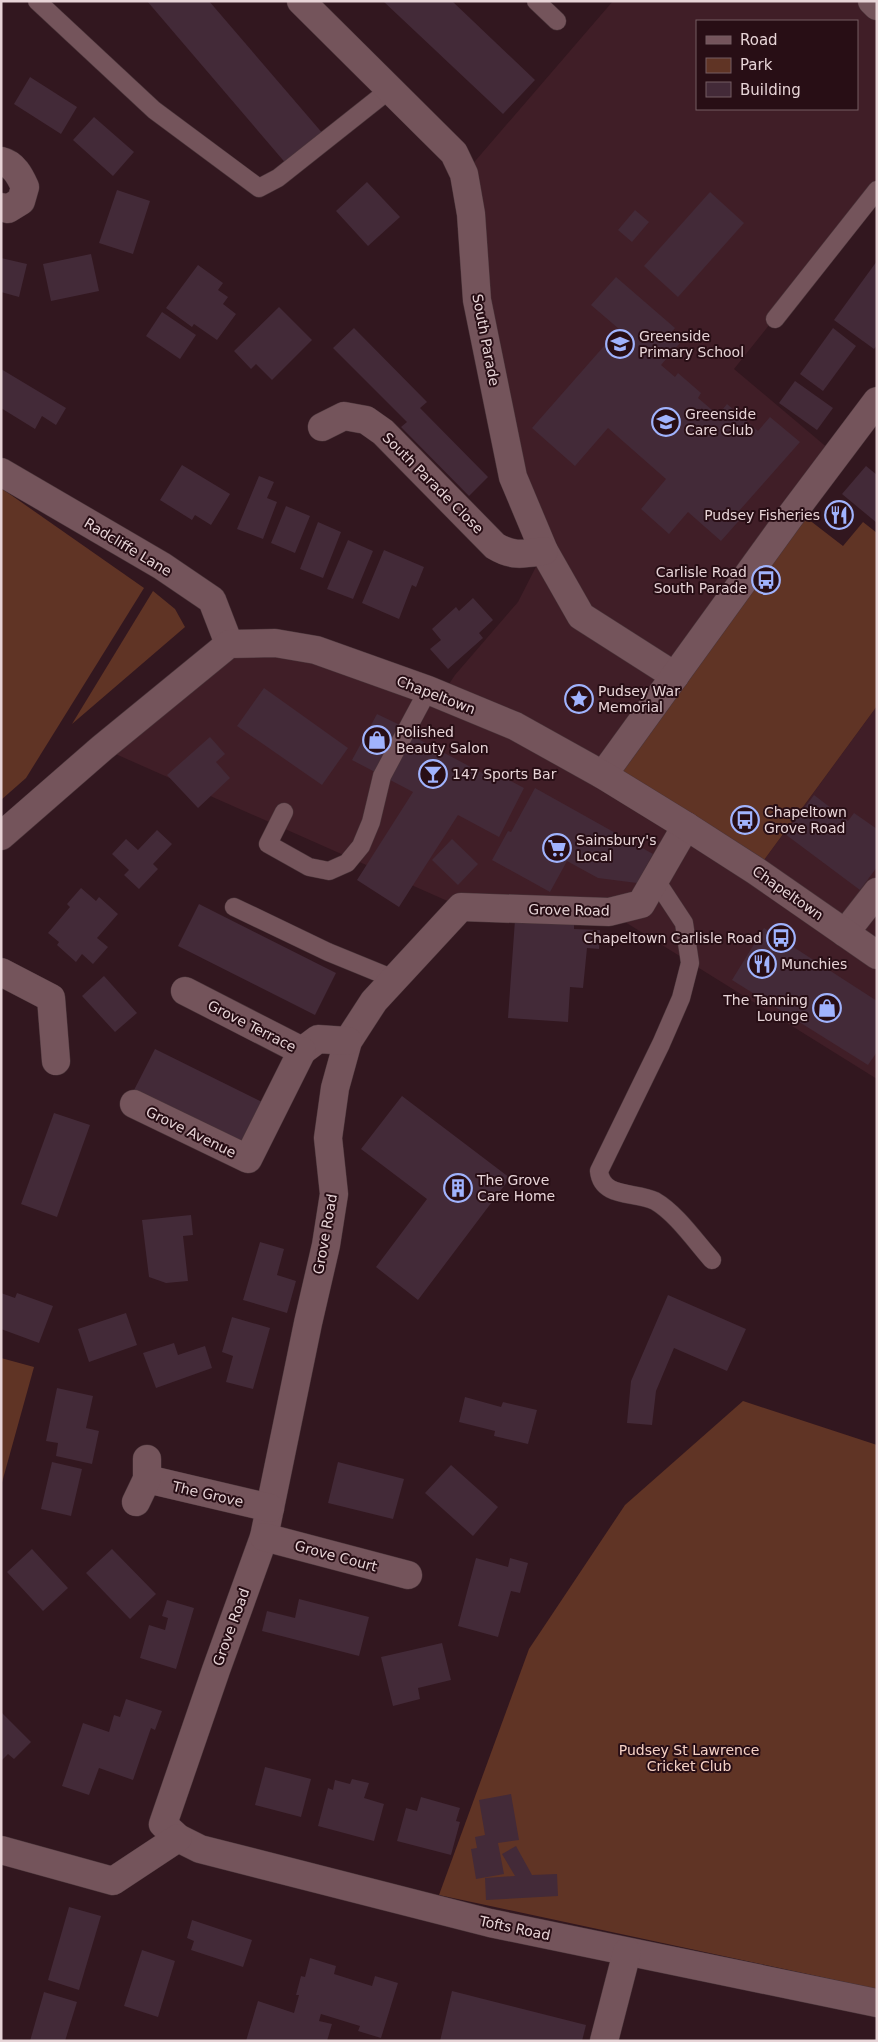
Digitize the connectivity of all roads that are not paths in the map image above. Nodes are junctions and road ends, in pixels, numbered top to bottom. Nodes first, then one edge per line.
1 (37, 1) edge
2 (300, 1) edge
3 (536, 1) edge
4 (872, 1) edge
5 (877, 6) edge
6 (557, 21) dead end
7 (389, 90) junction
8 (1, 161) edge
9 (877, 190) edge
10 (1, 207) edge
11 (775, 319) dead end
12 (877, 401) edge
13 (322, 427) dead end
14 (1, 472) edge
15 (544, 551) junction
16 (229, 644) junction
17 (675, 676) junction
18 (428, 690) junction
19 (604, 775) junction
20 (284, 812) dead end
21 (686, 826) junction
22 (1, 836) edge
23 (655, 879) junction
24 (877, 892) edge
25 (234, 908) dead end
26 (845, 933) junction
27 (877, 955) edge
28 (1, 972) edge
29 (394, 979) junction
30 (186, 991) dead end
31 (348, 1041) junction
32 (302, 1051) junction
33 (56, 1061) dead end
34 (134, 1104) dead end
35 (712, 1260) dead end
36 (143, 1480) dead end
37 (270, 1508) junction
38 (264, 1538) junction
39 (408, 1575) dead end
40 (171, 1831) junction
41 (1, 1850) edge
42 (627, 1952) junction
43 (877, 2003) edge
44 (604, 2041) edge

1 - 7 lane
2 - 7 street, South Parade
3 - 6 lane
4 - 5 street
7 - 15 street, South Parade
8 - 10 street
9 - 11 lane
12 - 17 street
13 - 15 street, South Parade Close
14 - 16 street, Radcliffe Lane
15 - 17 street, South Parade
16 - 18 street, Chapeltown
16 - 22 street
17 - 19 street
18 - 19 street, Chapeltown
18 - 20 lane
19 - 21 street, Chapeltown
21 - 23 street, Grove Road
21 - 26 street, Chapeltown
23 - 29 street, Grove Road
23 - 35 lane
24 - 26 street
25 - 29 lane
26 - 27 street, Chapeltown
28 - 33 street
29 - 31 street, Grove Road
30 - 32 street, Grove Terrace
31 - 32 street, Grove Terrace
31 - 37 street, Grove Road
32 - 34 street, Grove Avenue
36 - 37 street, The Grove
37 - 38 street, Grove Road
38 - 39 street, Grove Court
38 - 40 street, Grove Road
40 - 41 street
40 - 42 street, Tofts Road
42 - 43 street, Tofts Road
42 - 44 street

